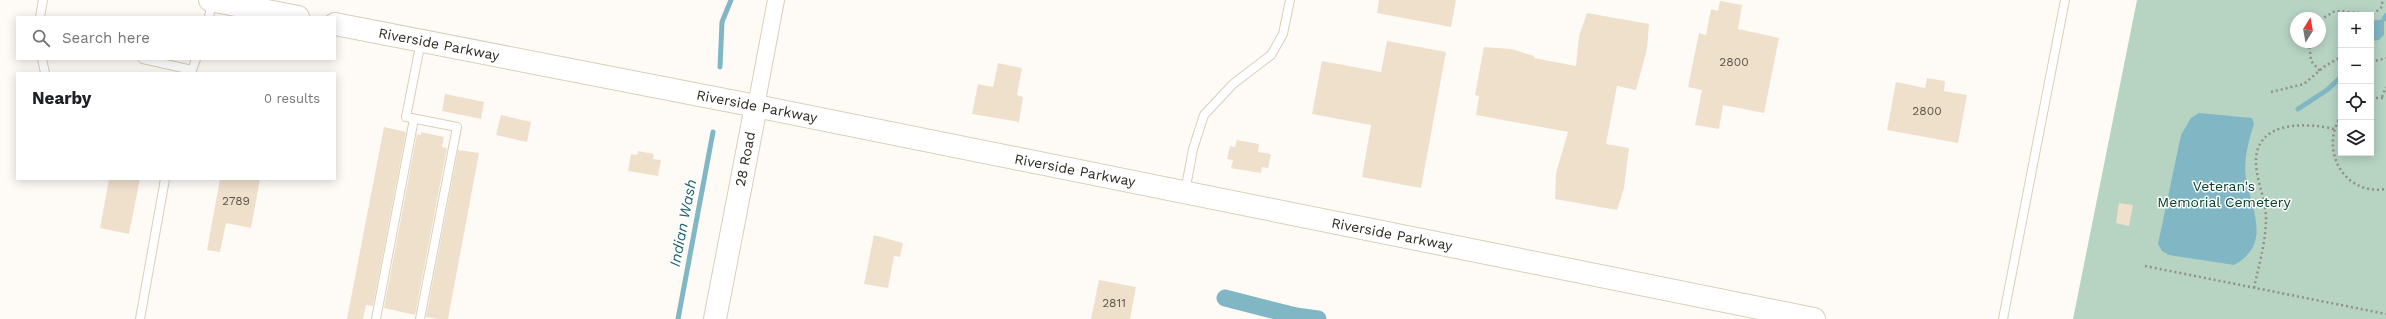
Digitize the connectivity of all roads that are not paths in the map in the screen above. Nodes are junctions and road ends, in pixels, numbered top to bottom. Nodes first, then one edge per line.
1 (43, 0) edge
2 (211, 0) edge
3 (776, 0) edge
4 (1290, 0) edge
5 (2065, 0) edge
6 (40, 16) edge
7 (209, 16) edge
8 (293, 16) edge
9 (336, 24) edge
10 (421, 41) junction
11 (42, 60) edge
12 (146, 60) edge
13 (196, 60) edge
14 (192, 71) edge
15 (45, 72) edge
16 (756, 106) junction
17 (414, 119) junction
18 (165, 180) edge
19 (1185, 192) junction
20 (140, 319) edge
21 (378, 319) edge
22 (420, 319) edge
23 (715, 319) edge
24 (1814, 319) edge
25 (2004, 319) edge

1 - 6 lane
2 - 7 lane
2 - 8 main road
3 - 16 street, 28 Road
4 - 19 lane
5 - 25 lane
9 - 10 main road, Riverside Parkway
10 - 16 main road, Riverside Parkway
10 - 17 lane
11 - 15 lane
12 - 14 lane
13 - 14 lane
16 - 19 main road, Riverside Parkway
16 - 23 main road, 28 Road
17 - 21 lane
17 - 22 lane
18 - 20 lane
19 - 24 main road, Riverside Parkway

